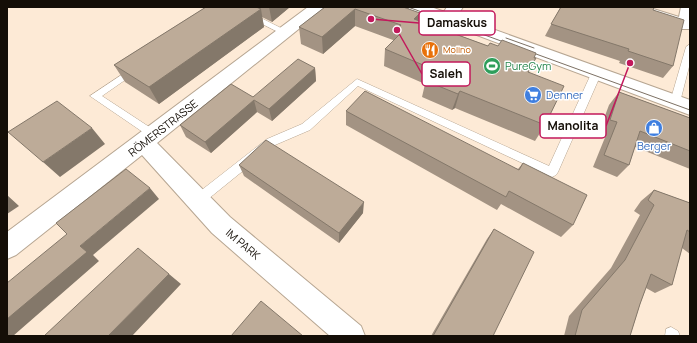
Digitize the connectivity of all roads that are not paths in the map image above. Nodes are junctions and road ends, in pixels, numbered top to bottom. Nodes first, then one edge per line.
1 (233, 7) edge
2 (318, 7) edge
3 (416, 7) edge
4 (631, 7) edge
5 (451, 13) edge
6 (689, 13) edge
7 (285, 32) junction
8 (690, 47) edge
9 (142, 64) edge
10 (596, 74) junction
11 (683, 105) edge
12 (148, 139) junction
13 (198, 200) junction
14 (7, 247) edge
15 (351, 336) edge

1 - 7 lane
2 - 7 street, RÖMERSTRASSE
3 - 5 street
4 - 6 street
5 - 10 street
7 - 12 street, RÖMERSTRASSE
8 - 11 lane
9 - 12 lane
10 - 11 street
10 - 13 lane
12 - 13 street, IM PARK
12 - 14 street, RÖMERSTRASSE
13 - 15 street, IM PARK

